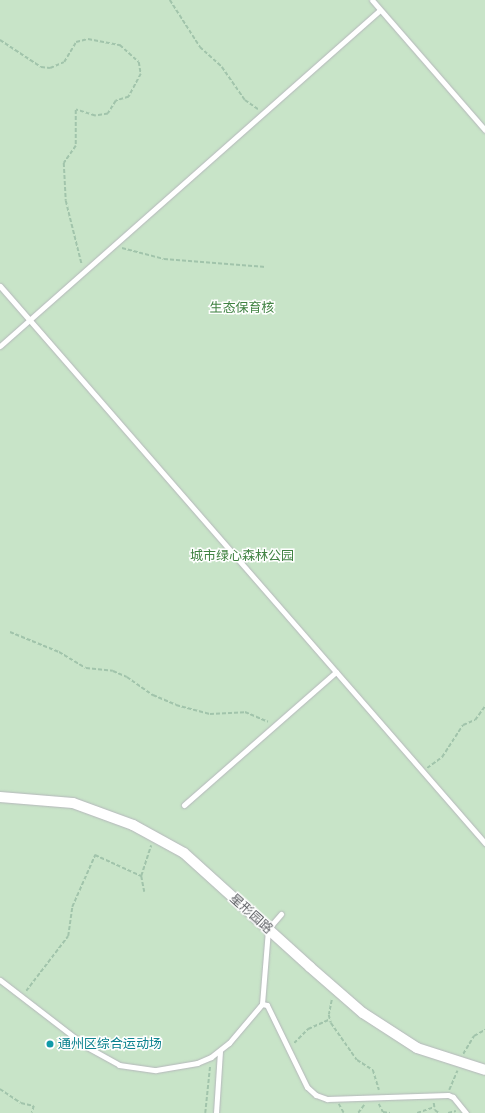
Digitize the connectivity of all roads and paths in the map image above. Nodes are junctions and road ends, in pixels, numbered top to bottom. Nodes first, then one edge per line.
1 (170, 0) edge
2 (372, 0) edge
3 (380, 10) junction
4 (0, 40) edge
5 (265, 112) junction
6 (485, 130) edge
7 (115, 246) junction
8 (266, 267) dead end
9 (84, 273) junction
10 (0, 286) edge
11 (30, 321) junction
12 (0, 346) edge
13 (10, 632) dead end
14 (336, 672) junction
15 (485, 706) edge
16 (275, 725) junction
17 (422, 771) junction
18 (0, 797) edge
19 (184, 805) dead end
20 (154, 836) junction
21 (485, 843) edge
22 (141, 876) junction
23 (144, 892) dead end
24 (281, 914) dead end
25 (268, 929) junction
26 (0, 980) edge
27 (338, 992) junction
28 (21, 997) junction
29 (262, 1004) junction
30 (330, 1019) junction
31 (288, 1048) junction
32 (220, 1051) junction
33 (211, 1057) junction
34 (485, 1070) edge
35 (0, 1089) edge
36 (380, 1092) dead end
37 (432, 1095) junction
38 (379, 1098) dead end
39 (374, 1103) dead end
40 (378, 1103) junction
41 (367, 1104) dead end
42 (434, 1107) junction
43 (32, 1113) edge
44 (206, 1113) edge
45 (216, 1113) edge
46 (358, 1113) edge
47 (390, 1113) edge
48 (416, 1113) edge
49 (439, 1113) edge
50 (466, 1113) edge

1 - 5 path
2 - 3 lane
3 - 5 lane
3 - 6 lane
4 - 9 path
5 - 7 lane
7 - 8 path
7 - 9 lane
9 - 11 lane
10 - 11 lane
11 - 12 lane
11 - 14 lane
13 - 16 path
14 - 16 lane
14 - 17 lane
15 - 17 path
16 - 19 lane
17 - 21 lane
18 - 20 street, 星形园路
20 - 22 path
20 - 25 street, 星形园路
22 - 23 path
22 - 28 path
24 - 25 lane
25 - 27 street, 星形园路
25 - 29 lane
26 - 28 lane
27 - 30 path
27 - 34 street, 星形园路
28 - 33 lane
29 - 31 lane
29 - 32 lane
30 - 31 path
30 - 36 path
31 - 37 lane
32 - 33 lane
32 - 45 lane
33 - 44 path
35 - 43 path
37 - 42 path
37 - 50 lane
38 - 40 path
39 - 40 path
40 - 47 path
41 - 46 path
42 - 48 path
42 - 49 path

